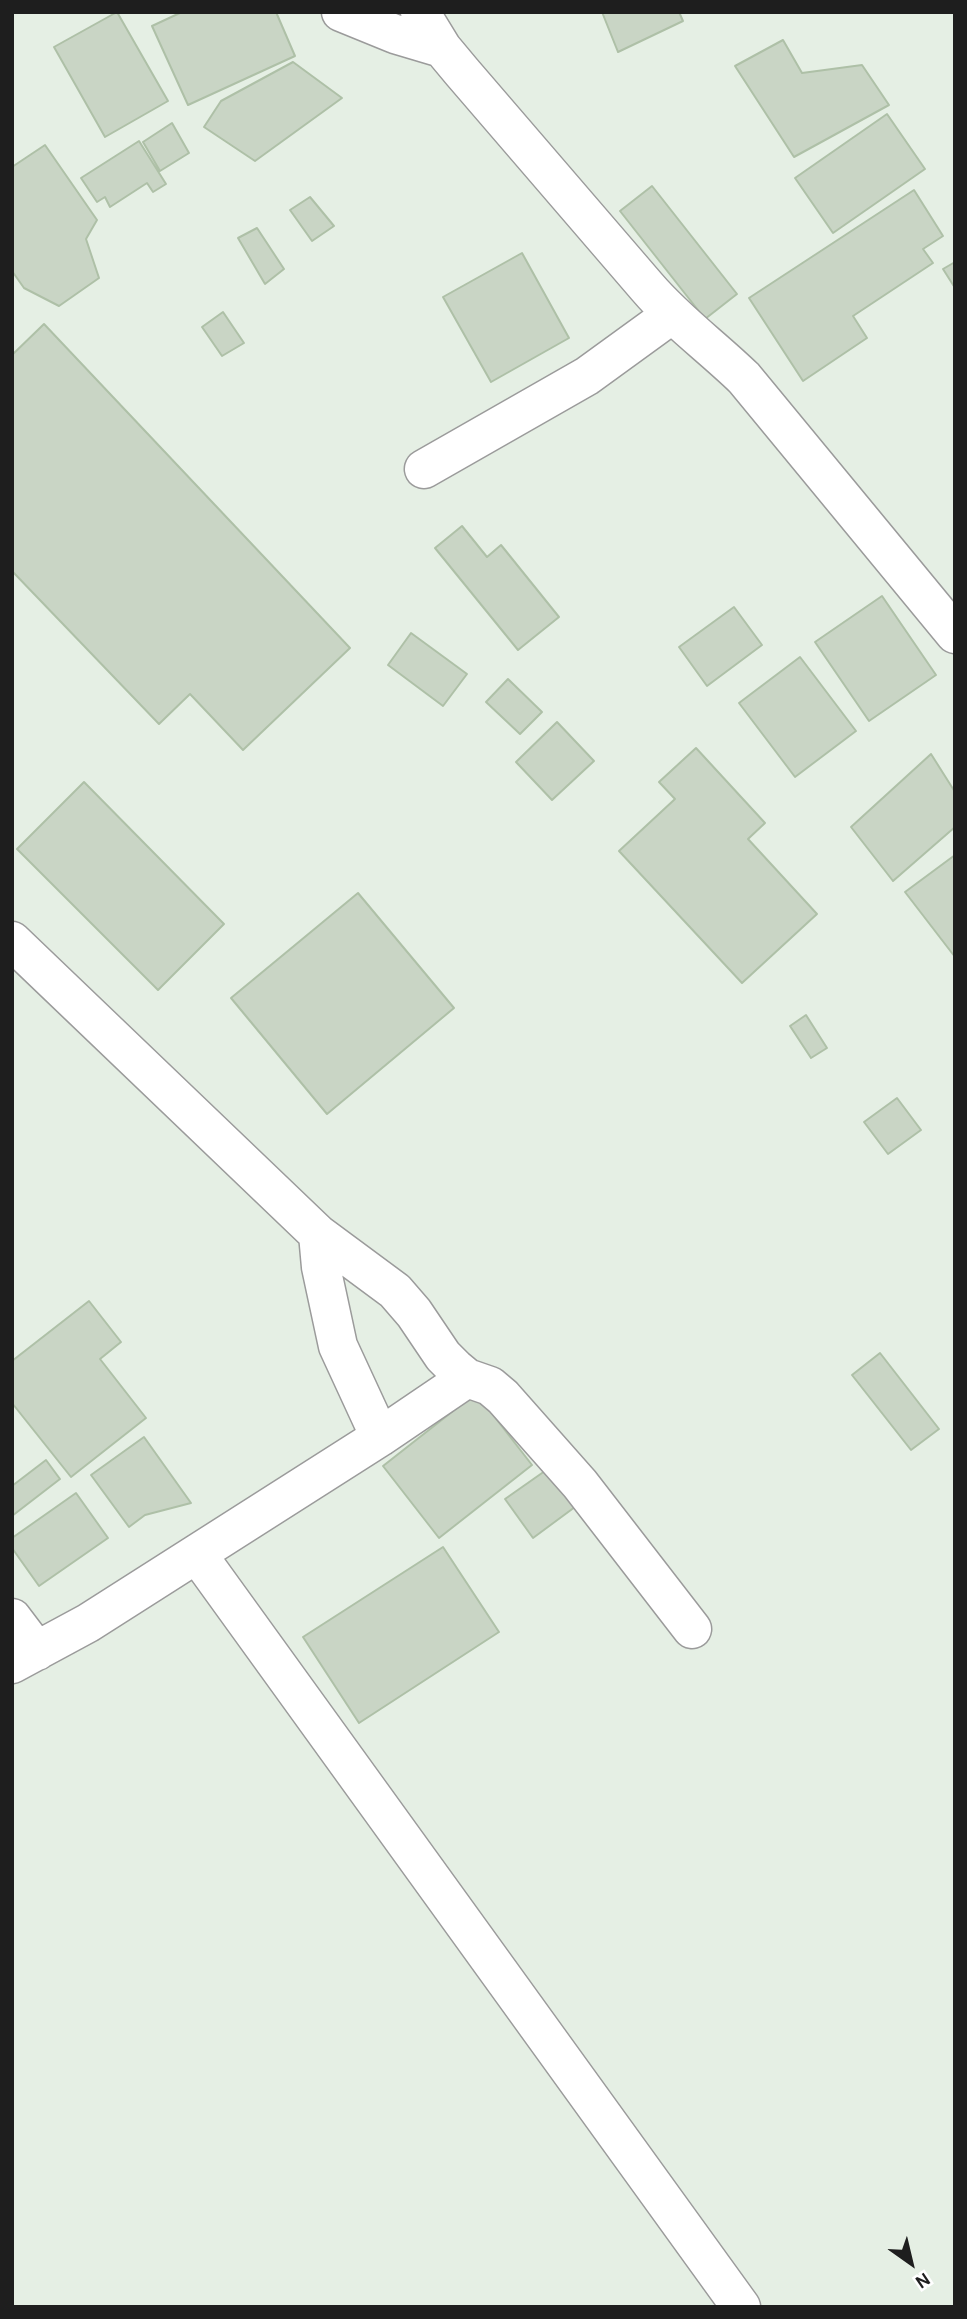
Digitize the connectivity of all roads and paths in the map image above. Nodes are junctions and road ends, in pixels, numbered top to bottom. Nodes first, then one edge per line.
1 (341, 12) edge
2 (420, 12) edge
3 (442, 48) junction
4 (671, 315) junction
5 (424, 468) dead end
6 (955, 634) edge
7 (12, 941) edge
8 (318, 1234) junction
9 (467, 1378) junction
10 (380, 1437) junction
11 (197, 1554) junction
12 (12, 1618) edge
13 (692, 1629) dead end
14 (25, 1657) edge
15 (741, 2307) edge

1 - 3 street
2 - 3 street
3 - 4 street
4 - 5 street
4 - 6 street
7 - 8 street
8 - 9 street
8 - 10 street
9 - 10 street
9 - 13 street
10 - 11 street
11 - 14 street
11 - 15 street
12 - 14 street

